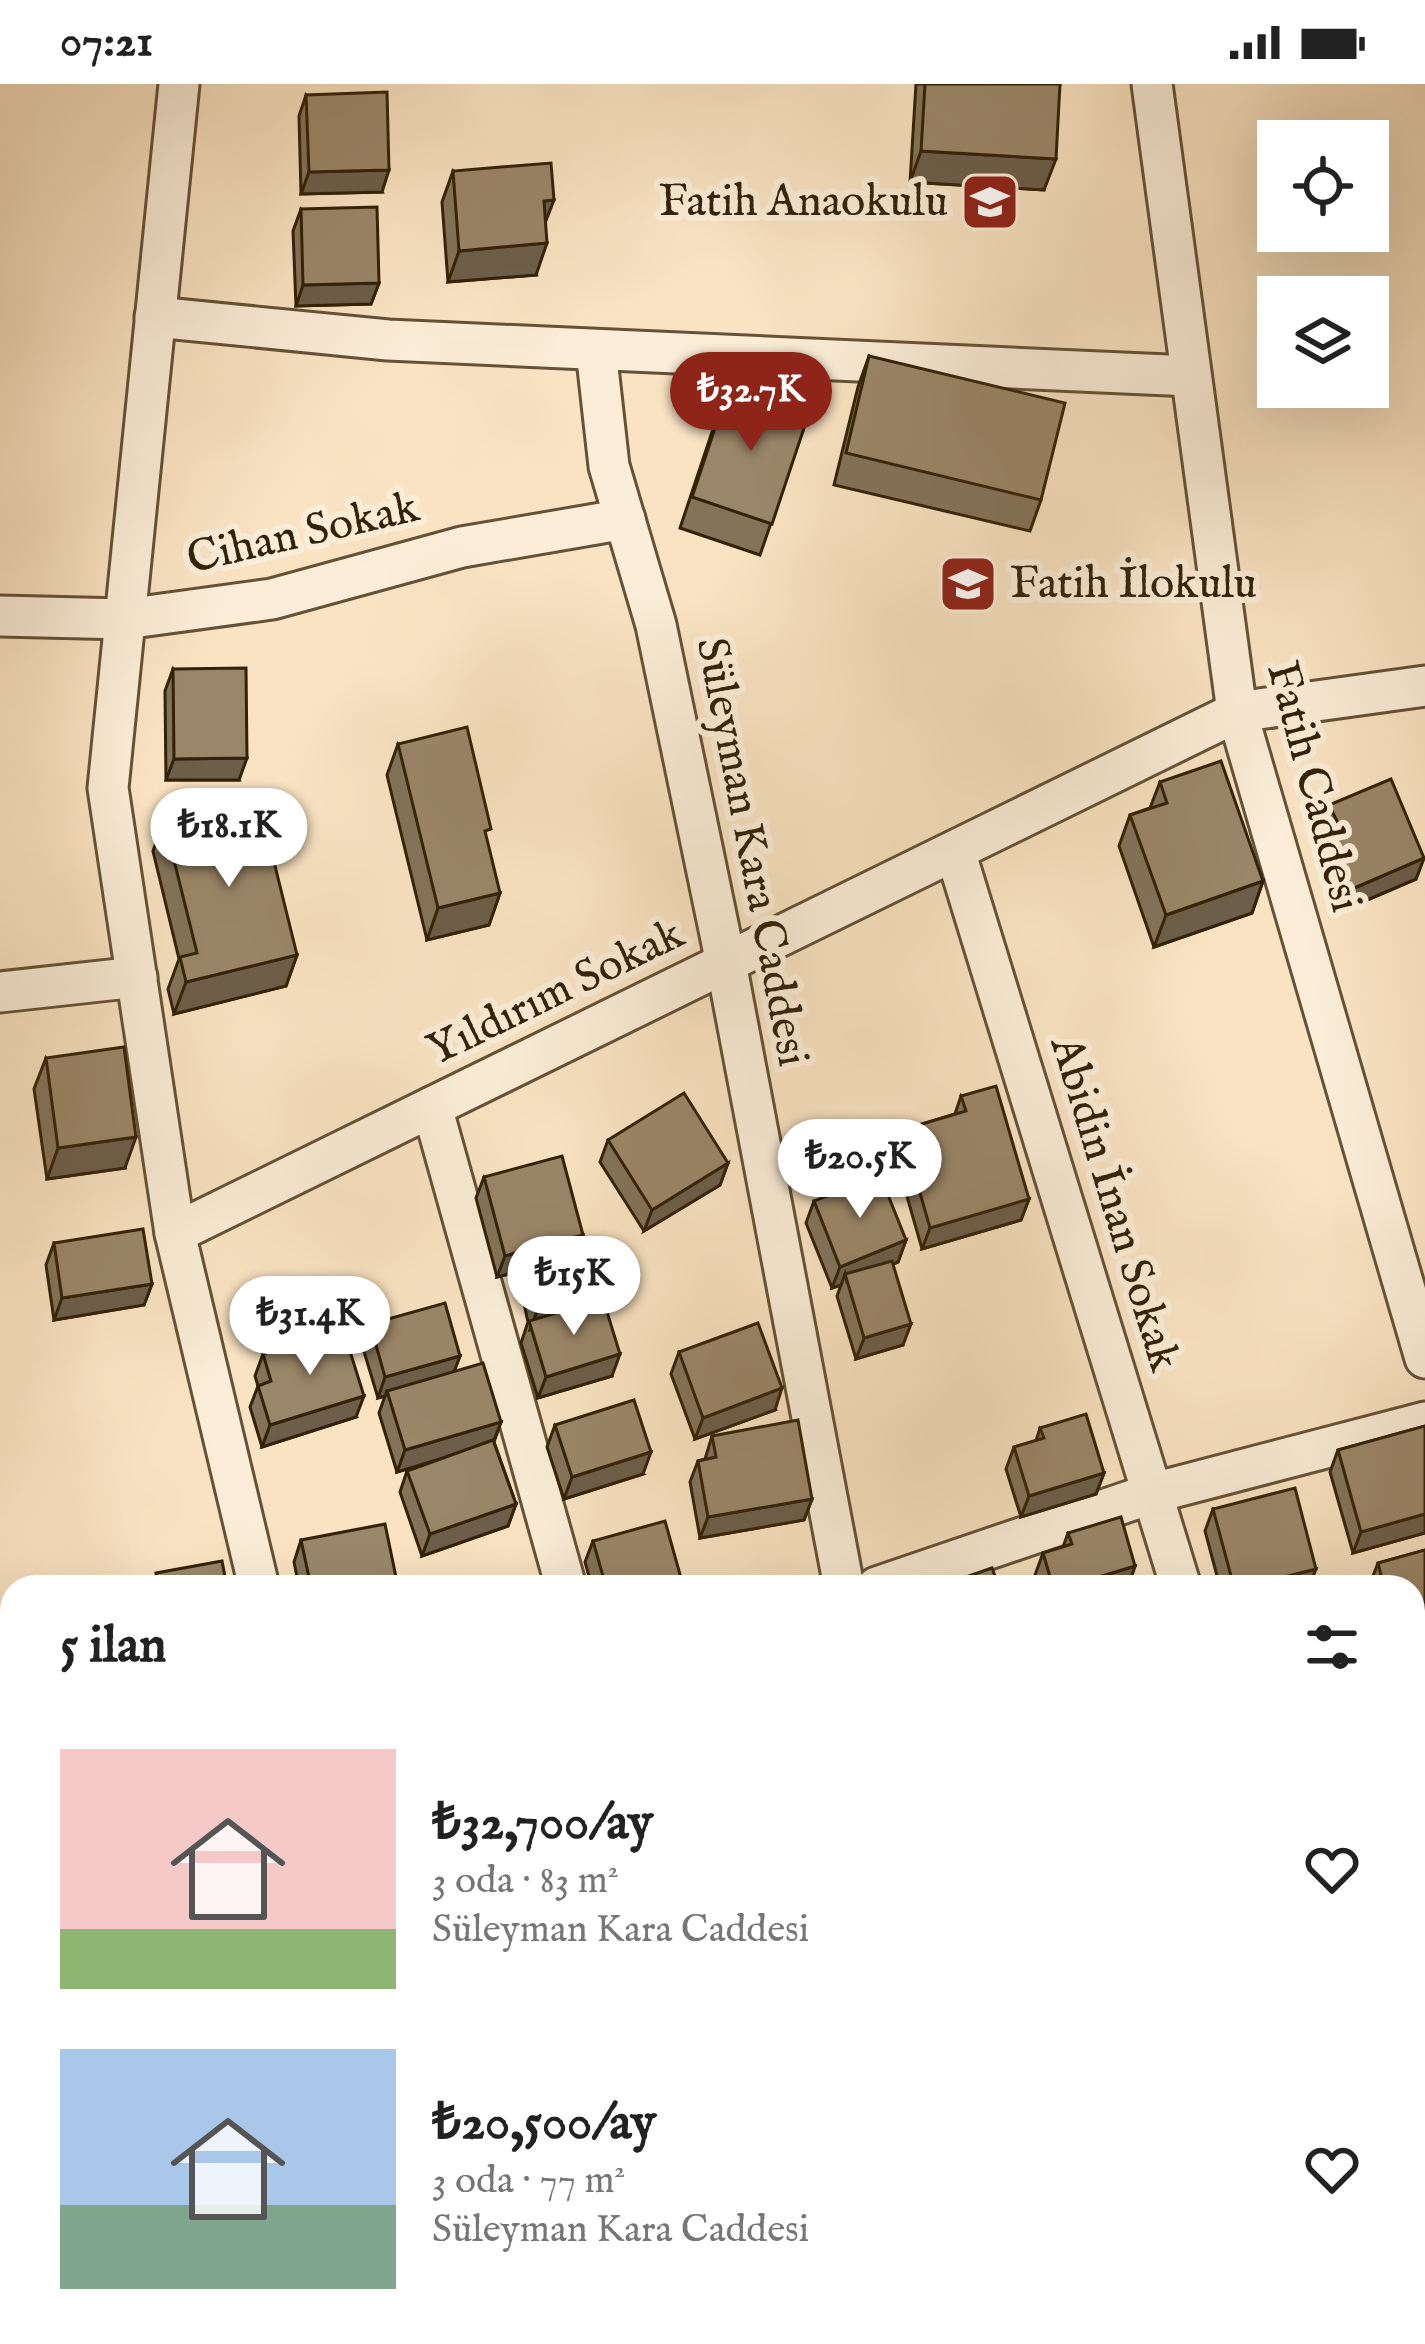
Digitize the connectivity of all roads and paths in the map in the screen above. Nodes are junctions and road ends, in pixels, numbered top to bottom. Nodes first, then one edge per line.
1 (179, 84) edge
2 (1152, 84) edge
3 (155, 317) junction
4 (596, 350) junction
5 (1191, 376) junction
6 (625, 519) junction
7 (0, 616) edge
8 (125, 619) junction
9 (1425, 686) edge
10 (1237, 712) junction
11 (955, 850) junction
12 (726, 963) junction
13 (137, 977) junction
14 (0, 992) edge
15 (432, 1106) junction
16 (176, 1232) junction
17 (1425, 1358) edge
18 (1425, 1422) edge
19 (1153, 1493) junction
20 (256, 1575) edge
21 (563, 1575) edge
22 (842, 1575) edge
23 (912, 1575) edge
24 (1177, 1575) edge

1 - 3 street
2 - 5 street, Fatih Caddesi
3 - 4 street
3 - 8 street
4 - 5 street
4 - 6 street, Süleyman Kara Caddesi
5 - 10 street, Fatih Caddesi
6 - 8 street, Cihan Sokak
6 - 12 street, Süleyman Kara Caddesi
7 - 8 street, Cihan Sokak
8 - 13 street
9 - 10 street, Yıldırım Sokak
10 - 11 street, Yıldırım Sokak
10 - 17 street, Fatih Caddesi
11 - 12 street, Yıldırım Sokak
11 - 19 street, Abidin İnan Sokak
12 - 15 street, Yıldırım Sokak
12 - 22 street, Süleyman Kara Caddesi
13 - 14 street
13 - 16 street
15 - 16 street, Yıldırım Sokak
15 - 21 street
16 - 20 street
18 - 19 street
19 - 23 street
19 - 24 street, Abidin İnan Sokak

